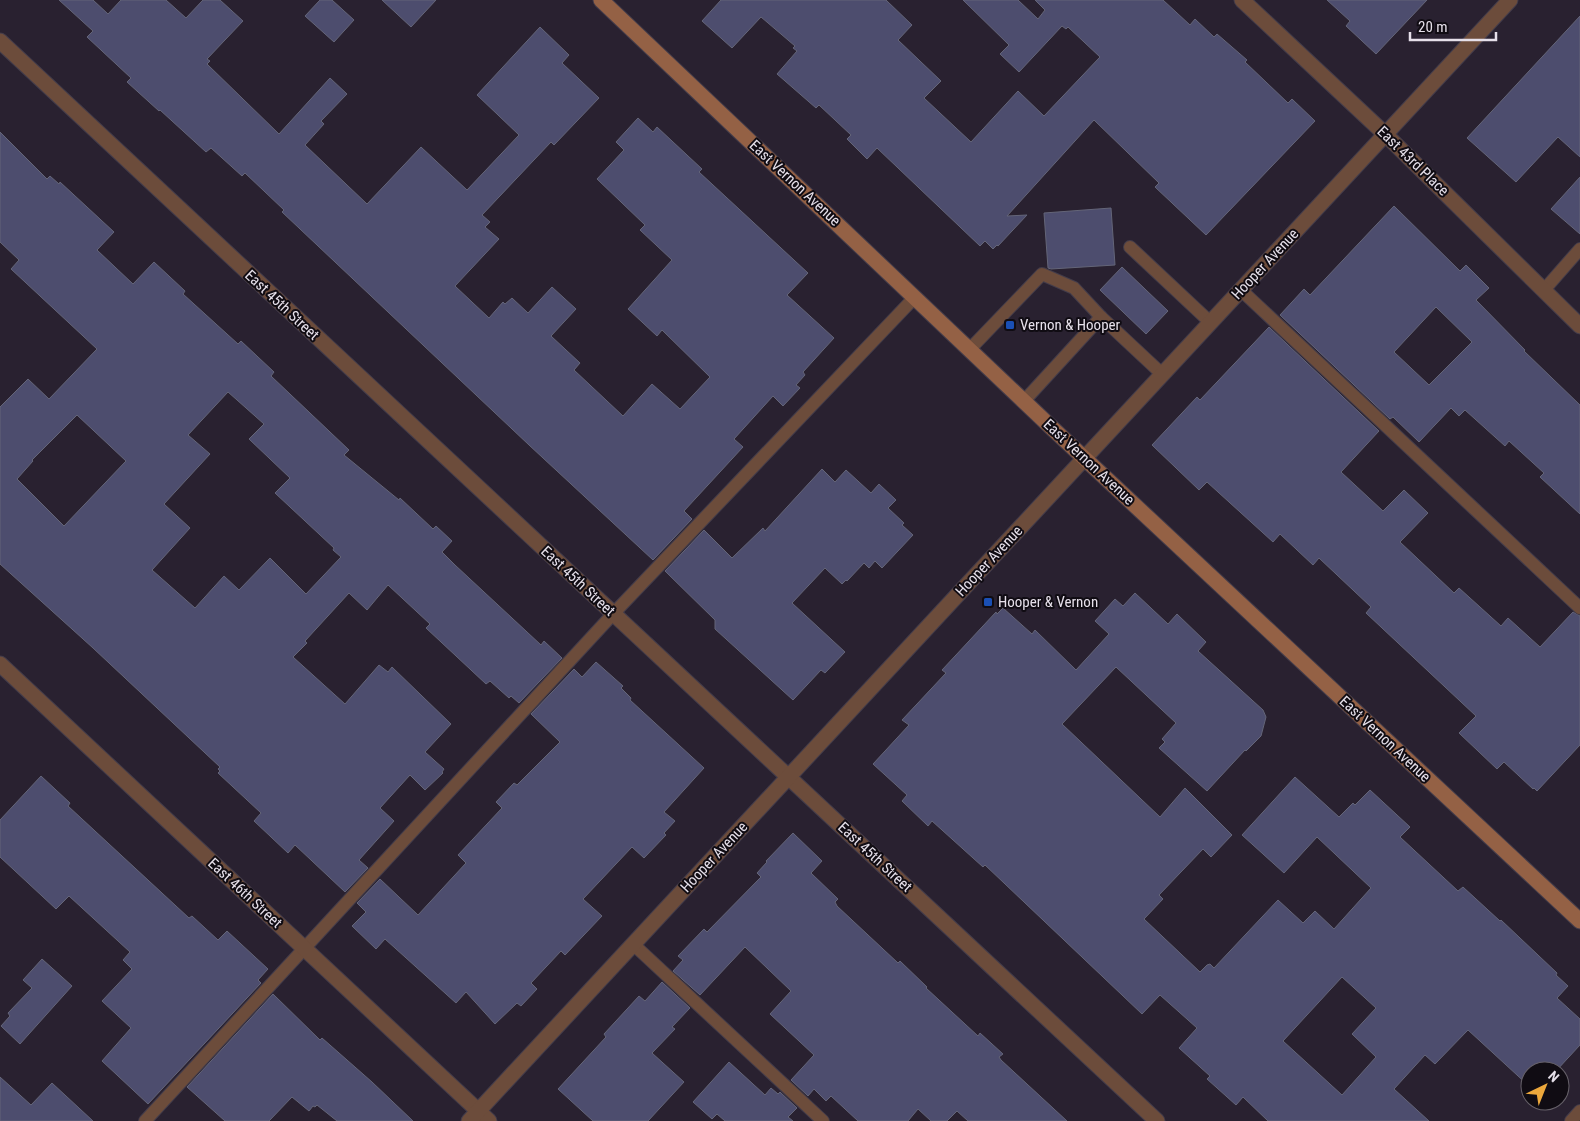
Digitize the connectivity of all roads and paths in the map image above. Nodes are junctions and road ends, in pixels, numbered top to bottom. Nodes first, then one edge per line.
1 (601, 0) edge
2 (1242, 0) edge
3 (1510, 0) edge
4 (0, 41) edge
5 (1385, 134) junction
6 (1130, 247) dead end
7 (1580, 250) edge
8 (1241, 290) junction
9 (1544, 290) junction
10 (915, 297) junction
11 (1101, 317) junction
12 (1210, 322) junction
13 (1580, 326) edge
14 (970, 349) junction
15 (1162, 374) junction
16 (1024, 401) junction
17 (1084, 458) junction
18 (1580, 608) edge
19 (613, 614) junction
20 (0, 664) edge
21 (788, 777) junction
22 (1580, 921) edge
23 (633, 944) junction
24 (304, 948) junction
25 (1580, 1110) edge
26 (479, 1118) edge
27 (145, 1121) edge
28 (823, 1121) edge
29 (1157, 1121) edge
30 (1571, 1121) edge

1 - 10 main road, East Vernon Avenue
2 - 5 street, East 43rd Place
3 - 5 street, Hooper Avenue
4 - 19 street, East 45th Street
5 - 8 street, Hooper Avenue
5 - 9 street, East 43rd Place
6 - 12 lane
7 - 9 lane
8 - 12 street, Hooper Avenue
8 - 18 lane
9 - 13 street, East 43rd Place
10 - 14 main road, East Vernon Avenue
10 - 19 lane
11 - 14 lane
11 - 15 lane
11 - 16 lane
12 - 15 street, Hooper Avenue
14 - 16 main road, East Vernon Avenue
15 - 17 street, Hooper Avenue
16 - 17 main road, East Vernon Avenue
17 - 21 street, Hooper Avenue
17 - 22 main road, East Vernon Avenue
19 - 21 street, East 45th Street
19 - 24 lane
20 - 24 street, East 46th Street
21 - 23 street, Hooper Avenue
21 - 29 street, East 45th Street
23 - 26 street, Hooper Avenue
23 - 28 lane
24 - 26 street, East 46th Street
24 - 27 lane
25 - 30 lane

